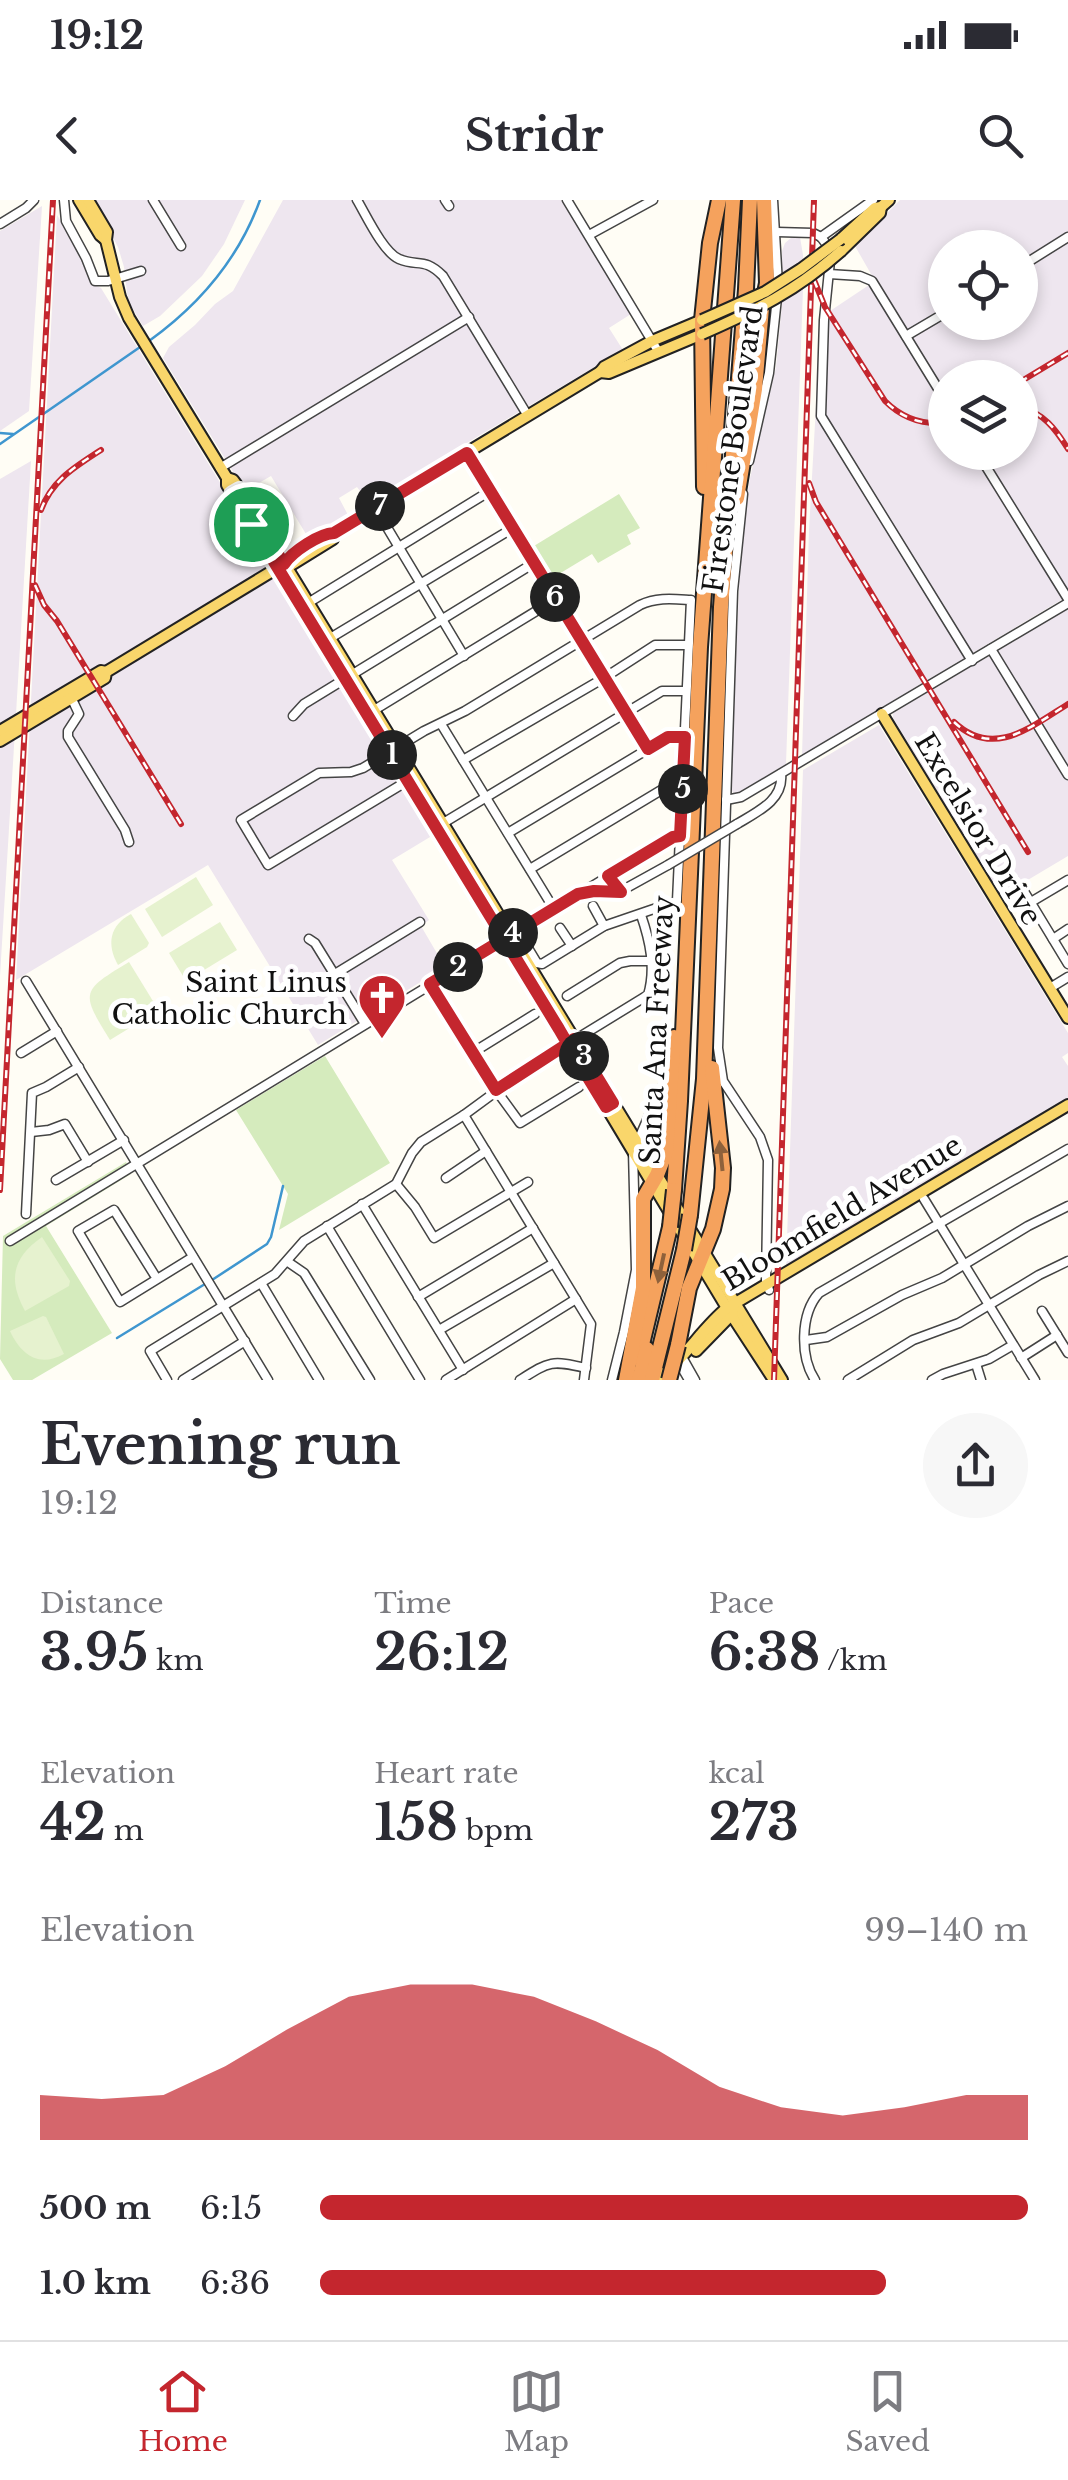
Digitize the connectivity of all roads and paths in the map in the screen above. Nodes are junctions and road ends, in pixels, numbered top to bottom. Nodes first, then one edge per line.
1 (34, 200) edge
2 (64, 200) edge
3 (154, 200) edge
4 (357, 200) edge
5 (567, 200) edge
6 (653, 200) edge
7 (719, 200) edge
8 (741, 200) edge
9 (764, 200) edge
10 (774, 200) edge
11 (881, 202) edge
12 (84, 203) edge
13 (0, 224) edge
14 (771, 227) junction
15 (588, 235) junction
16 (821, 237) junction
17 (1068, 238) edge
18 (182, 246) dead end
19 (1038, 256) edge
20 (141, 270) dead end
21 (829, 274) junction
22 (116, 278) junction
23 (763, 300) junction
24 (469, 317) junction
25 (928, 322) edge
26 (702, 327) junction
27 (906, 336) junction
28 (655, 346) junction
29 (928, 372) edge
30 (528, 416) junction
31 (467, 453) junction
32 (988, 470) edge
33 (224, 473) junction
34 (490, 492) junction
35 (376, 508) junction
36 (512, 528) junction
37 (398, 548) junction
38 (534, 564) junction
39 (281, 566) junction
40 (420, 584) junction
41 (556, 600) junction
42 (1068, 601) edge
43 (308, 603) junction
44 (721, 608) junction
45 (442, 620) junction
46 (582, 640) junction
47 (327, 641) junction
48 (694, 646) junction
49 (991, 649) junction
50 (464, 656) junction
51 (972, 660) junction
52 (348, 676) junction
53 (604, 678) junction
54 (686, 692) junction
55 (70, 694) junction
56 (370, 712) junction
57 (626, 712) junction
58 (882, 714) junction
59 (293, 716) dead end
60 (441, 724) junction
61 (0, 731) edge
62 (685, 737) junction
63 (0, 741) edge
64 (648, 749) junction
65 (393, 750) junction
66 (463, 760) junction
67 (1068, 775) edge
68 (777, 776) junction
69 (411, 779) junction
70 (684, 781) junction
71 (486, 798) junction
72 (726, 800) junction
73 (439, 825) junction
74 (508, 833) junction
75 (680, 836) junction
76 (129, 842) dead end
77 (530, 869) junction
78 (608, 876) junction
79 (1068, 880) edge
80 (1022, 888) dead end
81 (621, 892) junction
82 (578, 894) junction
83 (1030, 902) junction
84 (594, 906) dead end
85 (554, 909) junction
86 (641, 914) junction
87 (420, 922) dead end
88 (604, 926) junction
89 (560, 928) dead end
90 (1068, 930) edge
91 (507, 937) junction
92 (1053, 938) junction
93 (309, 939) dead end
94 (710, 941) junction
95 (572, 946) junction
96 (528, 948) dead end
97 (652, 961) junction
98 (1068, 964) edge
99 (335, 974) junction
100 (1068, 977) edge
101 (685, 978) junction
102 (26, 981) dead end
103 (430, 984) junction
104 (1050, 988) junction
105 (567, 996) dead end
106 (535, 1014) dead end
107 (1068, 1018) edge
108 (365, 1024) junction
109 (57, 1031) junction
110 (571, 1041) junction
111 (22, 1053) dead end
112 (472, 1053) junction
113 (79, 1067) junction
114 (579, 1087) dead end
115 (660, 1088) dead end
116 (496, 1090) junction
117 (1068, 1108) edge
118 (464, 1115) junction
119 (700, 1121) junction
120 (679, 1124) junction
121 (31, 1132) junction
122 (124, 1140) junction
123 (634, 1145) junction
124 (1068, 1149) edge
125 (486, 1151) junction
126 (88, 1162) junction
127 (136, 1163) junction
128 (446, 1178) dead end
129 (56, 1180) dead end
130 (655, 1180) junction
131 (528, 1182) dead end
132 (396, 1184) junction
133 (511, 1192) junction
134 (922, 1195) junction
135 (362, 1204) junction
136 (1068, 1206) edge
137 (26, 1214) dead end
138 (939, 1223) junction
139 (327, 1226) junction
140 (533, 1228) junction
141 (10, 1241) dead end
142 (701, 1256) junction
143 (193, 1257) junction
144 (1068, 1261) edge
145 (288, 1262) junction
146 (554, 1263) junction
147 (964, 1264) junction
148 (157, 1279) junction
149 (261, 1283) junction
150 (768, 1287) junction
151 (418, 1296) junction
152 (576, 1298) junction
153 (224, 1306) junction
154 (989, 1306) junction
155 (733, 1309) junction
156 (1042, 1311) dead end
157 (439, 1330) junction
158 (1058, 1335) junction
159 (806, 1340) junction
160 (245, 1342) junction
161 (1013, 1344) junction
162 (1068, 1353) edge
163 (681, 1358) junction
164 (1021, 1358) junction
165 (766, 1360) junction
166 (976, 1364) junction
167 (586, 1368) junction
168 (463, 1370) junction
169 (635, 1372) edge
170 (266, 1379) edge
171 (167, 1380) edge
172 (183, 1380) edge
173 (319, 1380) edge
174 (370, 1380) edge
175 (420, 1380) edge
176 (446, 1380) edge
177 (520, 1380) edge
178 (584, 1380) edge
179 (612, 1380) edge
180 (653, 1380) edge
181 (668, 1380) edge
182 (692, 1380) edge
183 (762, 1380) edge
184 (774, 1380) edge
185 (782, 1380) edge
186 (814, 1380) edge
187 (848, 1380) edge
188 (932, 1380) edge
189 (980, 1380) edge
190 (1034, 1380) edge

1 - 13 street
2 - 22 street
3 - 18 street
4 - 24 street
5 - 15 street
6 - 15 street
7 - 26 highway
8 - 44 highway, Santa Ana Freeway
8 - 48 highway, Santa Ana Freeway
8 - 119 highway
8 - 120 highway
9 - 14 highway
10 - 14 street, Firestone Boulevard
11 - 16 street
11 - 23 main road, bridge
12 - 22 main road
14 - 16 street
14 - 23 highway
14 - 72 street, Firestone Boulevard
15 - 28 street
16 - 21 street
17 - 19 street
20 - 22 street
21 - 27 street
21 - 51 street
22 - 33 main road
23 - 26 main road, bridge
23 - 44 highway
24 - 30 street
24 - 33 street
25 - 27 street
26 - 28 main road
26 - 28 main road
26 - 48 highway
27 - 29 street
28 - 30 main road
30 - 31 main road
31 - 34 street
31 - 35 main road
32 - 42 street
33 - 39 main road
34 - 36 street
34 - 37 street
35 - 37 street
35 - 39 main road
36 - 38 street
36 - 40 street
37 - 40 street
37 - 43 street
38 - 41 street
38 - 45 street
39 - 43 main road
39 - 47 main road
39 - 55 main road
40 - 45 street
40 - 47 street
41 - 46 street
41 - 50 street
42 - 49 street
43 - 47 main road
44 - 94 highway, Santa Ana Freeway
45 - 50 street
45 - 52 street
46 - 48 street, Firestone Boulevard
46 - 53 street
46 - 60 street
47 - 52 main road
48 - 53 street
48 - 54 street, Firestone Boulevard
48 - 101 highway, Santa Ana Freeway
49 - 51 street
49 - 67 street
50 - 56 street
51 - 58 street
52 - 56 main road
52 - 59 street
53 - 57 street
53 - 66 street
54 - 57 street
54 - 62 street, Firestone Boulevard
55 - 61 main road
55 - 63 main road
55 - 76 street
56 - 65 main road
57 - 64 street
57 - 71 street
58 - 68 street
58 - 104 main road, Excelsior Drive
60 - 65 street
60 - 66 street
62 - 64 street
62 - 70 street, Firestone Boulevard
64 - 74 street
65 - 69 main road
65 - 69 street
66 - 71 street
68 - 72 street
68 - 81 street, bridge
69 - 73 main road
70 - 75 street, Firestone Boulevard
70 - 77 street
71 - 73 street
71 - 74 street
72 - 150 street, Firestone Boulevard
73 - 91 main road
74 - 77 street
75 - 78 street
75 - 86 street, Firestone Boulevard
77 - 85 street
78 - 81 street
78 - 82 street
79 - 83 street
80 - 83 street
81 - 82 street
82 - 85 street
83 - 92 street
84 - 88 street
85 - 91 street
86 - 88 street
86 - 97 street
87 - 99 street
88 - 95 street
89 - 95 street
90 - 92 street
91 - 103 street
91 - 110 main road
92 - 98 street
93 - 99 street
94 - 119 highway, Santa Ana Freeway
142 -> 94 highway
95 - 96 street
97 - 105 street
97 - 110 street
99 - 108 street
100 - 104 street
101 - 120 highway, Santa Ana Freeway
101 - 130 highway
102 - 109 street
103 - 108 street
103 - 112 street
104 - 107 main road, Excelsior Drive
106 - 112 street
108 - 127 street
109 - 111 street
109 - 113 street
110 - 116 street
110 - 123 main road
112 - 116 street
113 - 121 street
113 - 122 street
114 - 116 street
115 - 123 street
116 - 118 street
117 - 134 main road, Bloomfield Avenue
118 - 125 street
118 - 132 street
119 - 180 highway, Santa Ana Freeway, bridge
120 -> 169 highway, Santa Ana Freeway, bridge
121 - 126 street
121 - 137 street
122 - 126 street
122 - 127 street
123 - 130 main road
123 - 179 street
124 - 138 street
125 - 128 street
125 - 133 street
126 - 129 street
127 - 141 street
127 - 143 street
130 - 142 main road
130 - 169 highway
131 - 133 street
132 - 133 street
132 - 135 street
133 - 140 street
134 - 138 street
134 - 150 main road, Bloomfield Avenue
135 - 139 street
135 - 151 street
136 - 147 street
138 - 147 street
138 - 159 street
139 - 145 street
139 - 175 street
140 - 146 street
140 - 151 street
142 - 155 main road
142 - 163 highway
143 - 148 street
143 - 153 street
144 - 154 street
145 - 149 street
145 - 174 street
146 - 152 street
146 - 157 street
147 - 154 street
147 - 159 street
148 - 148 street
149 - 153 street
149 - 173 street
150 - 155 main road, Bloomfield Avenue
151 - 157 street
152 - 167 street
152 - 168 street
153 - 160 street
153 - 171 street
154 - 161 street
154 - 187 street
155 - 163 main road, Bloomfield Avenue
155 - 165 main road
156 - 158 street
157 - 168 street
158 - 162 street
158 - 164 street
159 - 186 street
160 - 170 street
160 - 172 street
161 - 164 street
161 - 166 street
163 - 180 main road, Bloomfield Avenue
163 - 181 highway, bridge
163 - 181 main road, Bloomfield Avenue
163 - 182 street
164 - 190 street
165 - 183 street
165 - 184 main road
165 - 185 main road
166 - 188 street
166 - 189 street
167 - 177 street
167 - 178 street
168 - 176 street

